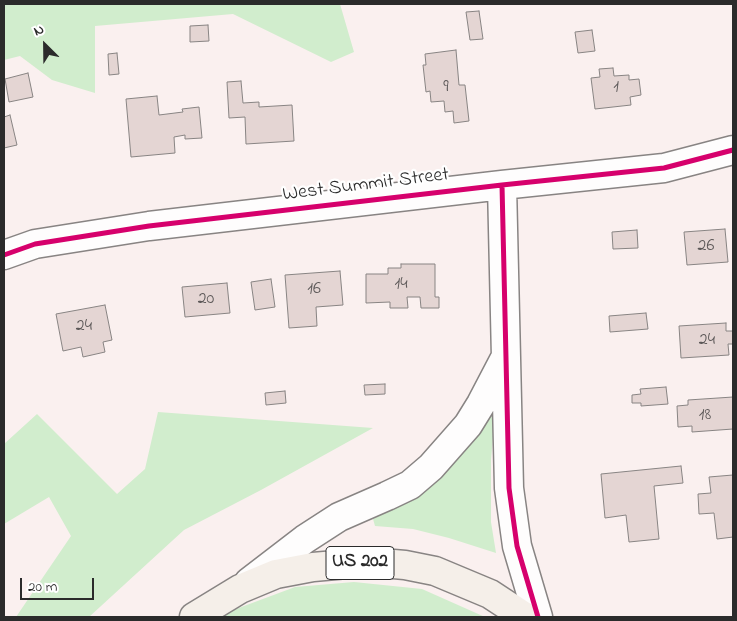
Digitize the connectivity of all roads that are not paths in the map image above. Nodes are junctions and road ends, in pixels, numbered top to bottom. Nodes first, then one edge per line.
1 (733, 150) edge
2 (502, 184) junction
3 (4, 255) edge
4 (505, 359) junction
5 (240, 589) junction
6 (194, 617) edge
7 (525, 617) edge
8 (538, 617) edge

1 - 2 street, West Summit Street
2 - 3 street, West Summit Street
2 - 4 street
4 - 5 street
4 - 8 street
5 - 6 main road, US 202
5 - 7 main road, US 202

